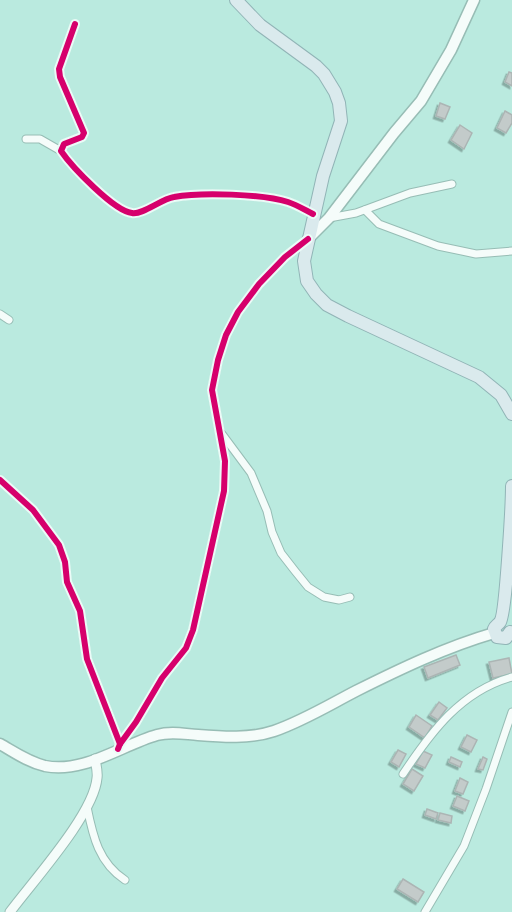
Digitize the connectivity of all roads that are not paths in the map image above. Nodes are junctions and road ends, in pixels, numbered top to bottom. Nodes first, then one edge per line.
1 (236, 0) edge
2 (474, 0) edge
3 (75, 24) dead end
4 (26, 139) dead end
5 (61, 151) junction
6 (452, 184) dead end
7 (365, 210) junction
8 (314, 214) junction
9 (329, 218) junction
10 (308, 239) junction
11 (512, 251) edge
12 (0, 314) edge
13 (9, 320) dead end
14 (512, 414) edge
15 (220, 432) junction
16 (0, 480) edge
17 (512, 486) edge
18 (350, 597) dead end
19 (497, 628) junction
20 (511, 632) edge
21 (512, 677) edge
22 (512, 712) edge
23 (0, 744) edge
24 (119, 747) junction
25 (95, 759) junction
26 (404, 774) dead end
27 (87, 807) junction
28 (125, 880) dead end
29 (10, 912) edge
30 (425, 912) edge

1 - 8 highway
2 - 9 main road
3 - 5 street
4 - 5 street
5 - 8 street
6 - 7 street
7 - 9 street
7 - 11 street
8 - 10 highway
9 - 10 main road
10 - 14 highway
10 - 15 street
12 - 13 street
15 - 18 street
15 - 24 street
16 - 24 street
17 - 19 highway
19 - 20 highway
19 - 24 main road
21 - 26 street
22 - 30 street
23 - 25 main road
24 - 25 main road
25 - 27 street
27 - 28 street
27 - 29 street

